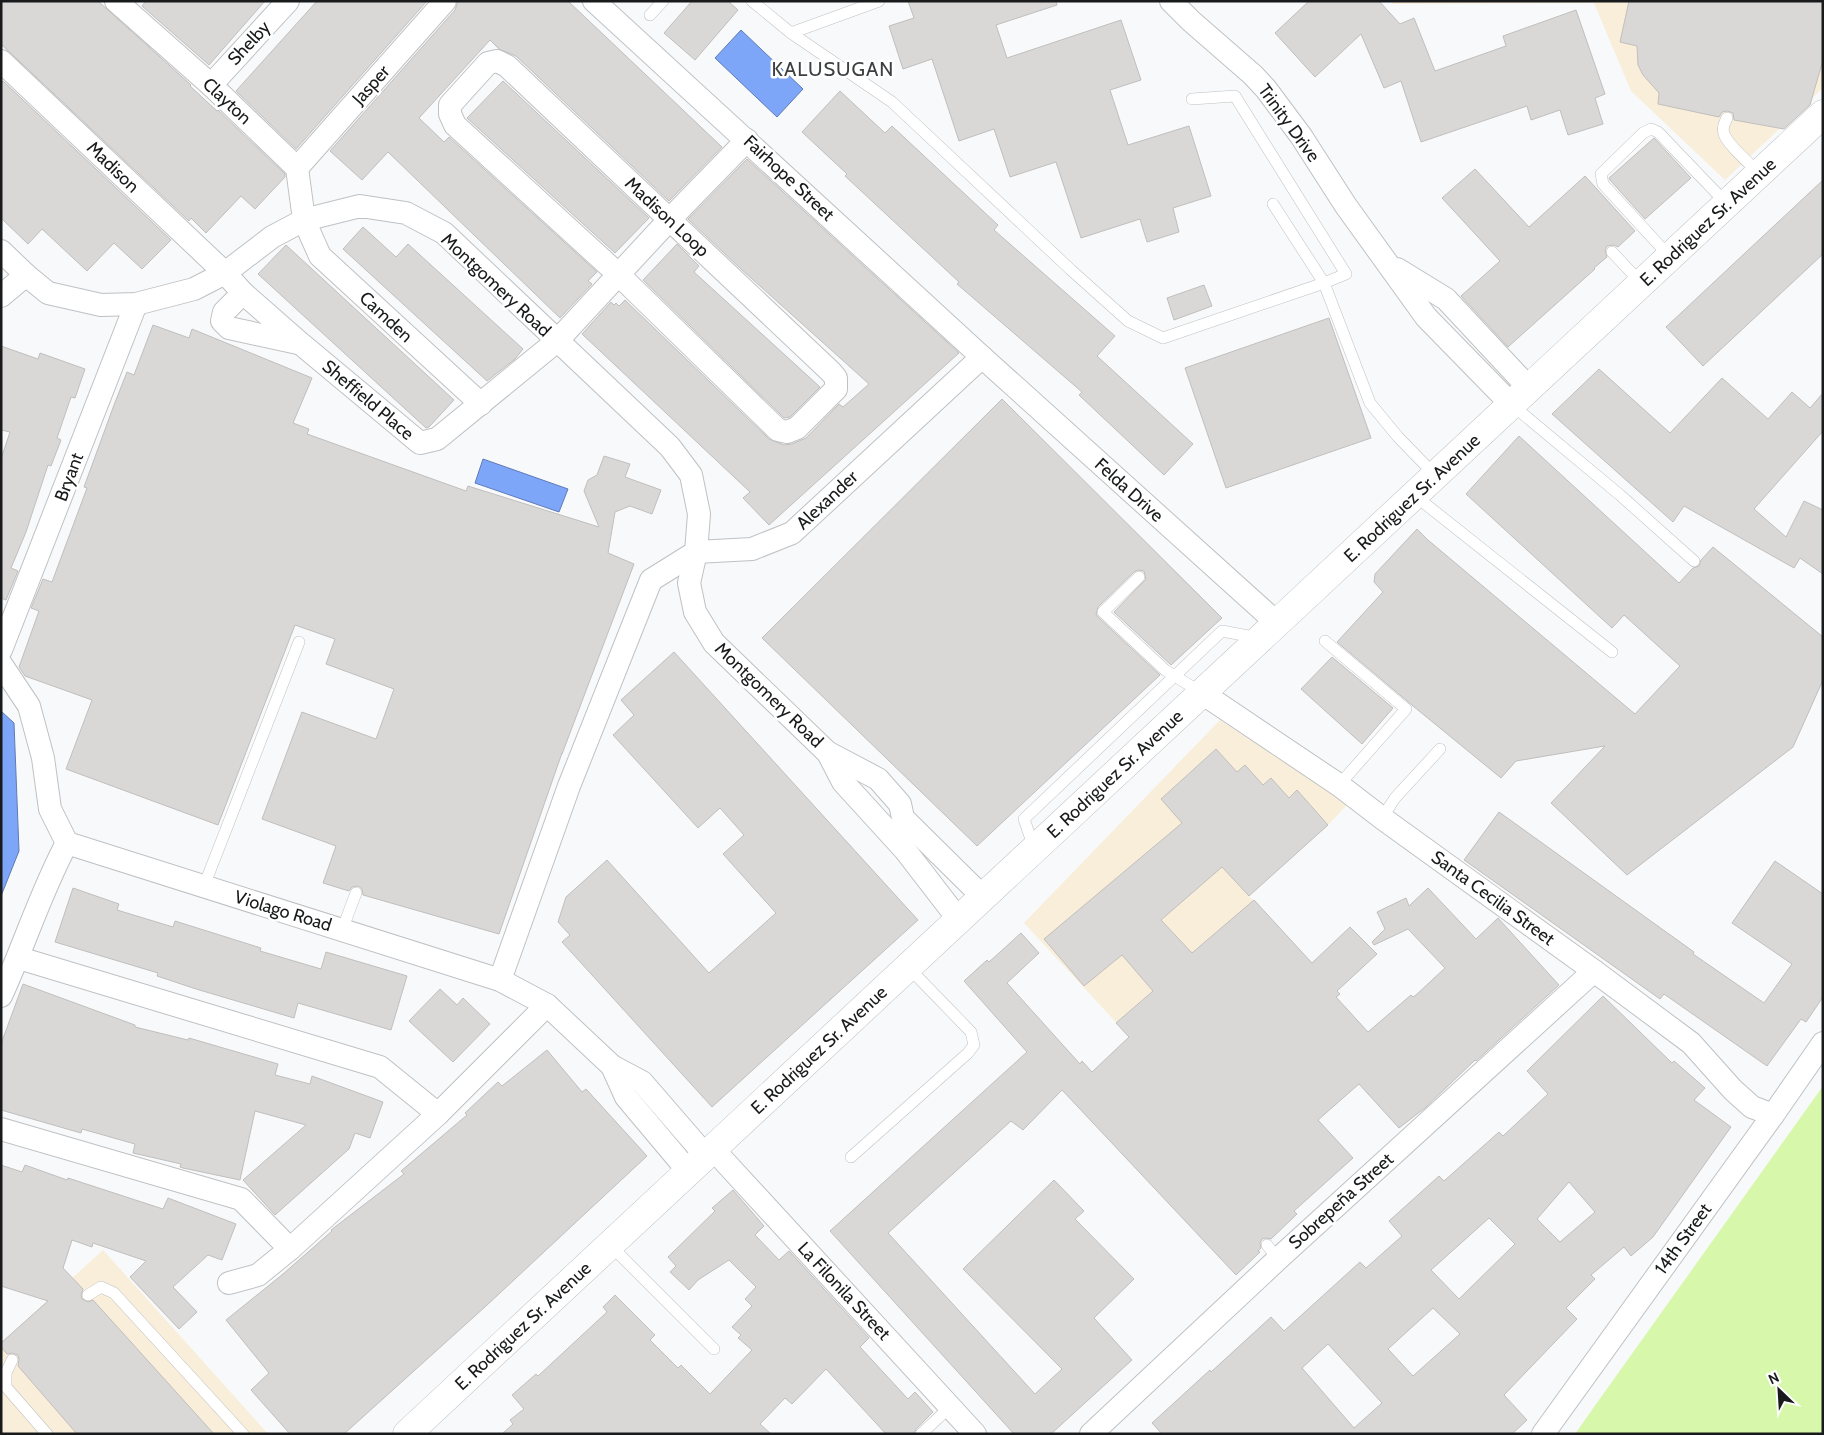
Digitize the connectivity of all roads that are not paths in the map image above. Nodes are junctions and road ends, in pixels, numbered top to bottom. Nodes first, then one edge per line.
1 (288, 1) edge
2 (445, 1) edge
3 (594, 1) edge
4 (663, 1) edge
5 (752, 1) edge
6 (879, 1) edge
7 (1171, 1) edge
8 (120, 3) edge
9 (650, 15) dead end
10 (791, 33) junction
11 (1, 60) edge
12 (211, 85) junction
13 (1192, 99) dead end
14 (1823, 114) edge
15 (1726, 118) dead end
16 (747, 140) junction
17 (297, 168) junction
18 (1760, 173) junction
19 (1273, 204) dead end
20 (1727, 204) junction
21 (304, 220) junction
22 (669, 220) junction
23 (1, 251) edge
24 (1612, 252) dead end
25 (1670, 257) junction
26 (225, 273) junction
27 (26, 275) junction
28 (620, 275) junction
29 (1324, 283) junction
30 (1642, 284) junction
31 (243, 293) junction
32 (1, 296) edge
33 (136, 304) junction
34 (556, 341) junction
35 (300, 343) junction
36 (982, 357) junction
37 (1520, 396) junction
38 (481, 404) junction
39 (1435, 476) junction
40 (1414, 496) junction
41 (696, 552) junction
42 (1694, 562) dead end
43 (1139, 577) dead end
44 (1269, 631) junction
45 (1324, 641) dead end
46 (299, 642) dead end
47 (1, 650) edge
48 (1612, 652) dead end
49 (1, 664) edge
50 (1170, 673) junction
51 (1202, 694) junction
52 (1440, 749) dead end
53 (828, 752) junction
54 (1339, 785) junction
55 (1382, 818) junction
56 (67, 843) junction
57 (913, 843) junction
58 (1034, 850) junction
59 (204, 886) junction
60 (356, 893) dead end
61 (983, 897) junction
62 (959, 920) junction
63 (342, 930) junction
64 (19, 958) junction
65 (908, 967) junction
66 (1594, 971) junction
67 (500, 980) junction
68 (1, 996) edge
69 (547, 1005) junction
70 (1823, 1043) edge
71 (438, 1114) junction
72 (1773, 1115) junction
73 (1, 1130) edge
74 (852, 1157) dead end
75 (702, 1159) junction
76 (610, 1245) junction
77 (290, 1249) junction
78 (229, 1283) dead end
79 (88, 1295) dead end
80 (714, 1349) dead end
81 (12, 1360) dead end
82 (950, 1407) junction
83 (1102, 1430) edge
84 (47, 1434) edge
85 (243, 1434) edge
86 (407, 1434) edge
87 (921, 1434) edge
88 (975, 1434) edge
89 (1543, 1434) edge

1 - 12 street, Shelby
2 - 17 street, Jasper
3 - 16 street, Fairhope Street
4 - 9 lane
5 - 10 lane
6 - 10 lane
7 - 37 street, Trinity Drive
8 - 12 street, Clayton
10 - 29 lane
11 - 26 street, Madison
12 - 17 street, Clayton
13 - 29 lane
14 - 18 main road, E. Rodriguez Sr. Avenue
15 - 18 lane
16 - 22 street, Montgomery Road
16 - 36 street, Fairhope Street
17 - 21 street
18 - 20 main road, E. Rodriguez Sr. Avenue
19 - 29 lane
20 - 25 main road, E. Rodriguez Sr. Avenue
20 - 25 lane
21 - 26 street, Montgomery Road
21 - 34 street, Montgomery Road
21 - 38 street, Camden
22 - 28 street, Montgomery Road
22 - 28 street, Madison Loop
22 - 28 street, Madison Loop
23 - 27 street, Montgomery Road
24 - 30 lane
25 - 30 main road, E. Rodriguez Sr. Avenue
26 - 31 street, Sheffield Place
26 - 33 street, Montgomery Road
27 - 32 street
27 - 33 street, Montgomery Road
28 - 34 street, Montgomery Road
29 - 39 lane
30 - 37 main road, E. Rodriguez Sr. Avenue
31 - 35 street, Sheffield Place
31 - 35 street, Sheffield Place
33 - 47 street, Bryant
34 - 38 street, Sheffield Place
34 - 41 street, Montgomery Road
35 - 38 street, Sheffield Place
36 - 41 street, Alexander
36 - 44 street, Felda Drive
37 - 39 main road, E. Rodriguez Sr. Avenue
37 - 42 lane
39 - 40 main road, E. Rodriguez Sr. Avenue
40 - 44 main road, E. Rodriguez Sr. Avenue
40 - 48 lane
41 - 53 street, Montgomery Road
41 - 67 street, Alexander
43 - 50 lane
44 - 50 lane
44 - 51 main road, E. Rodriguez Sr. Avenue
45 - 54 lane
46 - 59 lane
49 - 56 street
50 - 51 lane
50 - 58 lane
51 - 54 street, Santa Cecilia Street
51 - 58 main road, E. Rodriguez Sr. Avenue
52 - 55 lane
53 - 57 street, Montgomery Road
53 - 57 street, Montgomery Road
54 - 55 street, Santa Cecilia Street
55 - 66 street, Santa Cecilia Street
56 - 59 street, Violago Road
56 - 64 street
57 - 61 street, Montgomery Road
57 - 62 street, Montgomery Road
58 - 61 main road, E. Rodriguez Sr. Avenue
59 - 63 street, Violago Road
60 - 63 lane
61 - 62 main road, E. Rodriguez Sr. Avenue
62 - 65 main road, E. Rodriguez Sr. Avenue
63 - 67 street, Violago Road
64 - 68 street
64 - 71 street
65 - 74 lane
65 - 75 main road, E. Rodriguez Sr. Avenue
66 - 72 street, Santa Cecilia Street
66 - 83 street, Sobrepeña Street
67 - 69 street, Violago Road
69 - 71 street
69 - 75 street, Violago Road
70 - 72 street, 14th Street
71 - 77 street
72 - 89 street, 14th Street
73 - 77 street
75 - 76 main road, E. Rodriguez Sr. Avenue
75 - 82 street, La Filonila Street
76 - 80 lane
76 - 86 main road, E. Rodriguez Sr. Avenue
77 - 78 street
79 - 85 lane
81 - 84 lane
82 - 87 lane
82 - 88 street, La Filonila Street

